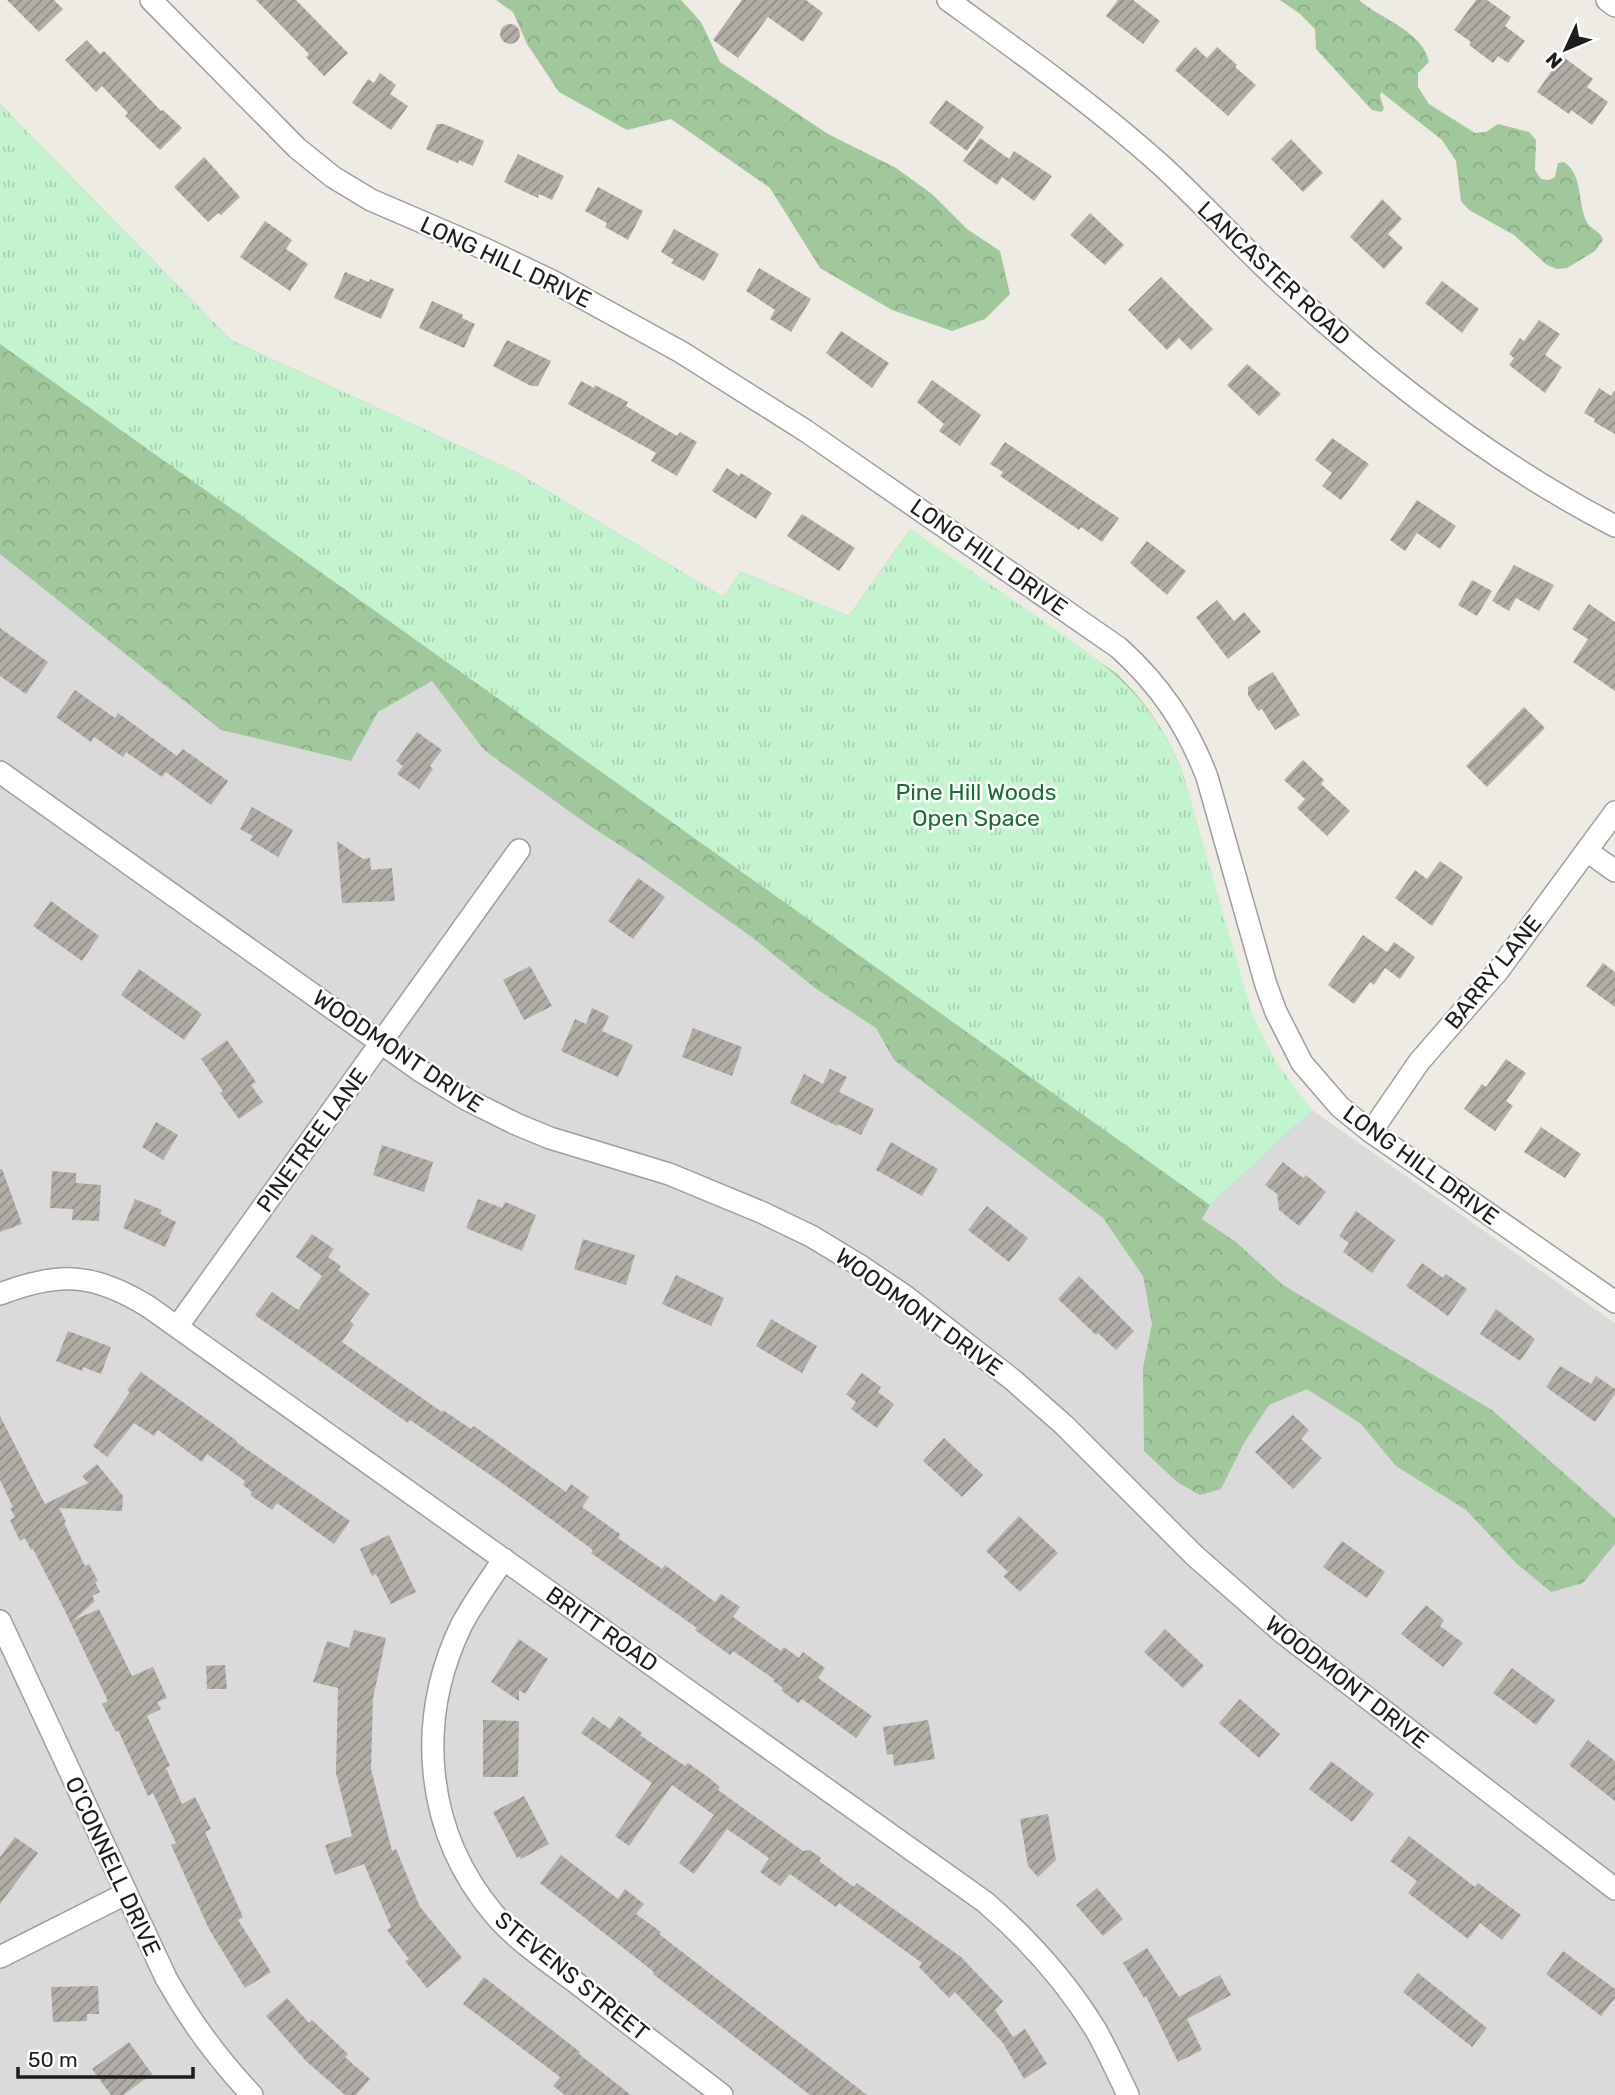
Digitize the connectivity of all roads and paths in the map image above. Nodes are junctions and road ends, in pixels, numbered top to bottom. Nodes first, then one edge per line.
1 (151, 0) edge
2 (948, 0) edge
3 (1607, 0) edge
4 (1615, 6) edge
5 (1615, 526) edge
6 (0, 772) edge
7 (1615, 812) edge
8 (519, 850) dead end
9 (1587, 850) junction
10 (1615, 872) edge
11 (381, 1043) junction
12 (1371, 1132) junction
13 (0, 1294) edge
14 (1615, 1302) edge
15 (177, 1327) junction
16 (504, 1559) junction
17 (0, 1621) edge
18 (1615, 1889) edge
19 (125, 1894) junction
20 (0, 1957) edge
21 (251, 2095) edge
22 (722, 2095) edge
23 (1128, 2095) edge

1 - 12 street, LONG HILL DRIVE
2 - 5 street, LANCASTER ROAD
3 - 4 street
6 - 11 street, WOODMONT DRIVE
7 - 9 street, BARRY LANE
8 - 11 street, PINETREE LANE
9 - 10 street
9 - 12 street, BARRY LANE
11 - 15 street, PINETREE LANE
11 - 18 street, WOODMONT DRIVE
12 - 14 street, LONG HILL DRIVE
13 - 15 street, BRITT ROAD
15 - 16 street, BRITT ROAD
16 - 22 street, STEVENS STREET
16 - 23 street, BRITT ROAD
17 - 19 street, O'CONNELL DRIVE
19 - 20 street
19 - 21 street, O'CONNELL DRIVE

